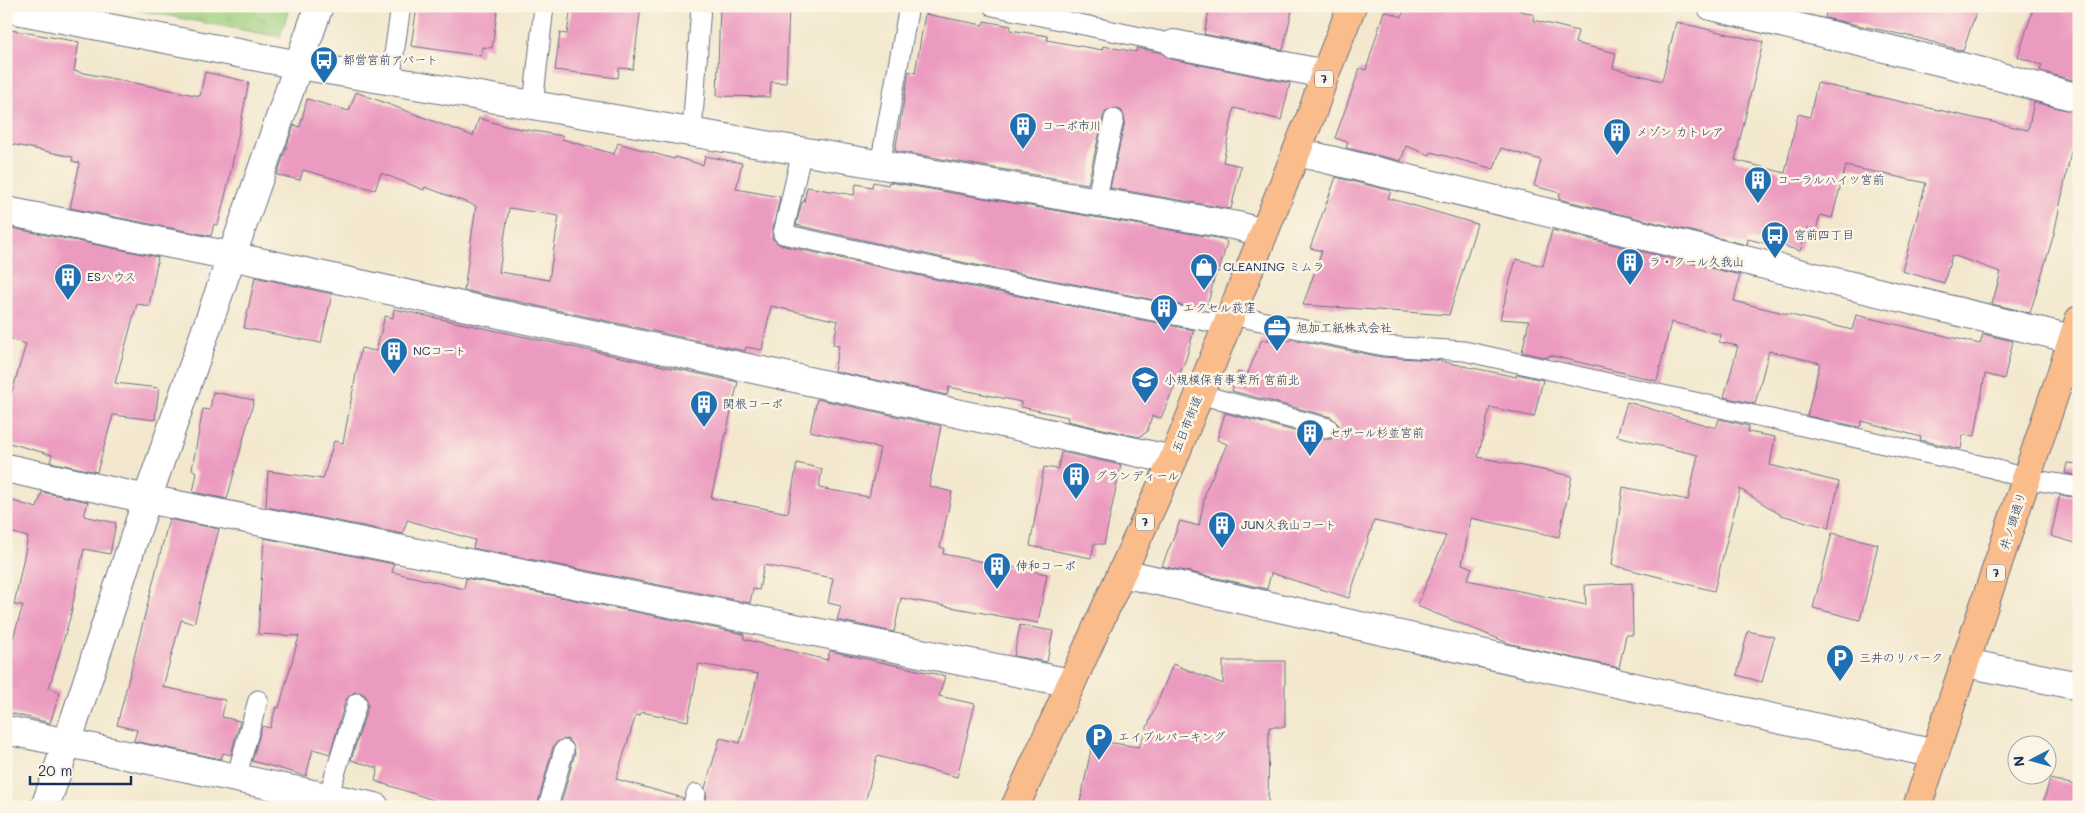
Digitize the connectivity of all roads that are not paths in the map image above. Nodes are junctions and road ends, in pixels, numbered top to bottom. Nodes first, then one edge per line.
1 (319, 6) edge
2 (401, 6) edge
3 (544, 6) edge
4 (701, 6) edge
5 (909, 6) edge
6 (993, 6) edge
7 (1352, 6) edge
8 (1711, 6) edge
9 (6, 8) edge
10 (1174, 44) joint
11 (299, 65) junction
12 (1325, 74) junction
13 (390, 81) junction
14 (2079, 98) edge
15 (533, 106) junction
16 (1114, 119) dead end
17 (692, 132) junction
18 (802, 151) junction
19 (1297, 152) junction
20 (880, 165) junction
21 (1096, 202) junction
22 (6, 211) edge
23 (1263, 233) junction
24 (231, 256) junction
25 (1228, 320) junction
26 (2076, 329) edge
27 (1199, 393) junction
28 (1328, 428) dead end
29 (1173, 460) junction
30 (6, 468) edge
31 (2027, 479) junction
32 (2079, 488) edge
33 (147, 499) junction
34 (1122, 573) junction
35 (1966, 663) junction
36 (1072, 683) junction
37 (2079, 686) edge
38 (258, 700) dead end
39 (357, 703) dead end
40 (6, 730) edge
41 (68, 743) junction
42 (564, 750) dead end
43 (1935, 754) junction
44 (236, 778) junction
45 (328, 797) junction
46 (45, 807) edge
47 (375, 807) edge
48 (548, 807) edge
49 (1015, 807) edge
50 (1917, 807) edge

1 - 11 street
2 - 13 lane
3 - 15 lane
4 - 17 lane
5 - 20 lane
6 - 10 lane
7 - 12 main road, 五日市街道 / 7
8 - 14 street
9 - 11 street
10 - 12 street
11 - 13 street
11 - 24 street
12 - 19 main road, 五日市街道 / 7
13 - 15 street
15 - 17 street
16 - 21 lane
17 - 18 street
18 - 20 street
18 - 25 lane
19 - 23 main road, 五日市街道 / 7
19 - 26 street
20 - 21 street
21 - 23 street
22 - 24 street
23 - 25 main road, 五日市街道 / 7
24 - 29 street
24 - 33 street
25 - 27 main road, 五日市街道 / 7
25 - 31 lane
26 - 31 main road, 井ノ頭通り / 7
27 - 28 lane
27 - 29 main road, 五日市街道 / 7
29 - 34 main road, 五日市街道 / 7
30 - 33 street
31 - 32 lane
31 - 35 main road, 井ノ頭通り / 7
33 - 36 street
33 - 41 street
34 - 36 main road, 五日市街道 / 7
34 - 43 street
35 - 37 street
35 - 43 main road, 井ノ頭通り / 7
36 - 49 main road, 五日市街道 / 7
38 - 44 lane
39 - 45 lane
40 - 41 street
41 - 44 street
41 - 46 street
42 - 48 lane
43 - 50 main road, 井ノ頭通り / 7
44 - 45 street
45 - 47 street

